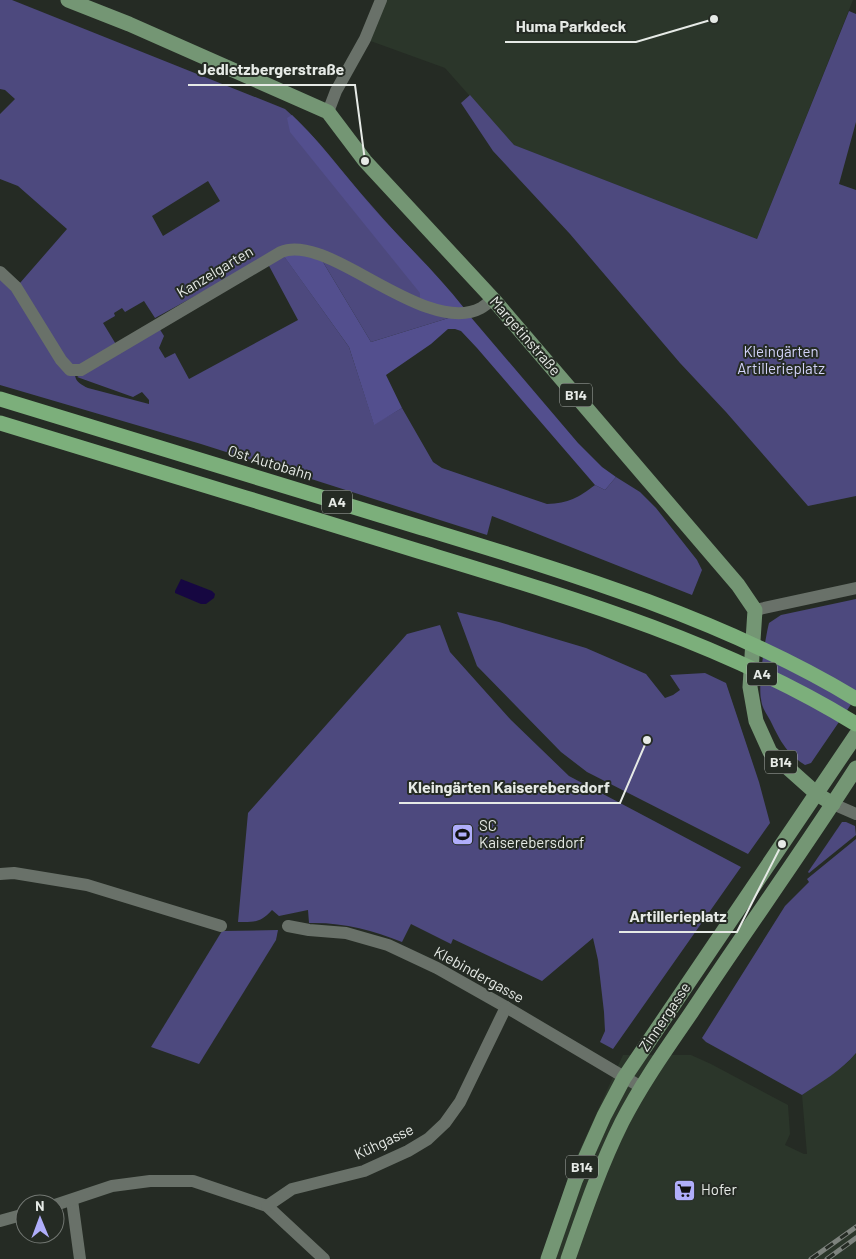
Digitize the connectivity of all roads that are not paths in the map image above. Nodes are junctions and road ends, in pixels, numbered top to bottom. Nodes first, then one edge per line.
1 (68, 0) edge
2 (381, 0) edge
3 (328, 112) junction
4 (0, 272) edge
5 (493, 299) junction
6 (0, 399) edge
7 (0, 423) edge
8 (856, 588) edge
9 (755, 610) junction
10 (856, 699) edge
11 (856, 724) edge
12 (856, 735) edge
13 (856, 768) edge
14 (818, 794) junction
15 (833, 804) junction
16 (856, 814) edge
17 (0, 874) edge
18 (221, 926) dead end
19 (288, 926) dead end
20 (506, 1007) junction
21 (624, 1078) junction
22 (642, 1087) junction
23 (72, 1200) junction
24 (65, 1202) edge
25 (267, 1206) junction
26 (15, 1217) edge
27 (0, 1221) edge
28 (80, 1259) edge
29 (324, 1259) edge
30 (548, 1259) edge
31 (568, 1259) edge

1 - 3 main road, B14
2 - 3 street
3 - 5 main road, Margetinstraße / B14
4 - 5 street, Kanzelgarten
5 - 9 main road, Margetinstraße / B14
6 - 10 highway, Ost Autobahn / A4
7 - 11 highway, A4
8 - 9 street
9 - 14 main road, B14
12 - 14 main road, Zinnergasse
13 - 15 main road, Zinnergasse
14 - 15 main road, B14
14 - 21 main road, Zinnergasse / B14
15 - 16 street
15 - 22 main road, Zinnergasse / B14
17 - 18 street
19 - 20 street, Klebindergasse
20 - 21 street, Klebindergasse
20 - 25 street, Kühgasse
21 - 22 street, Klebindergasse
21 - 30 main road, Zinnergasse / B14
22 - 31 main road, Zinnergasse / B14
23 - 24 street
23 - 25 street
23 - 28 street
25 - 29 street
26 - 27 street

